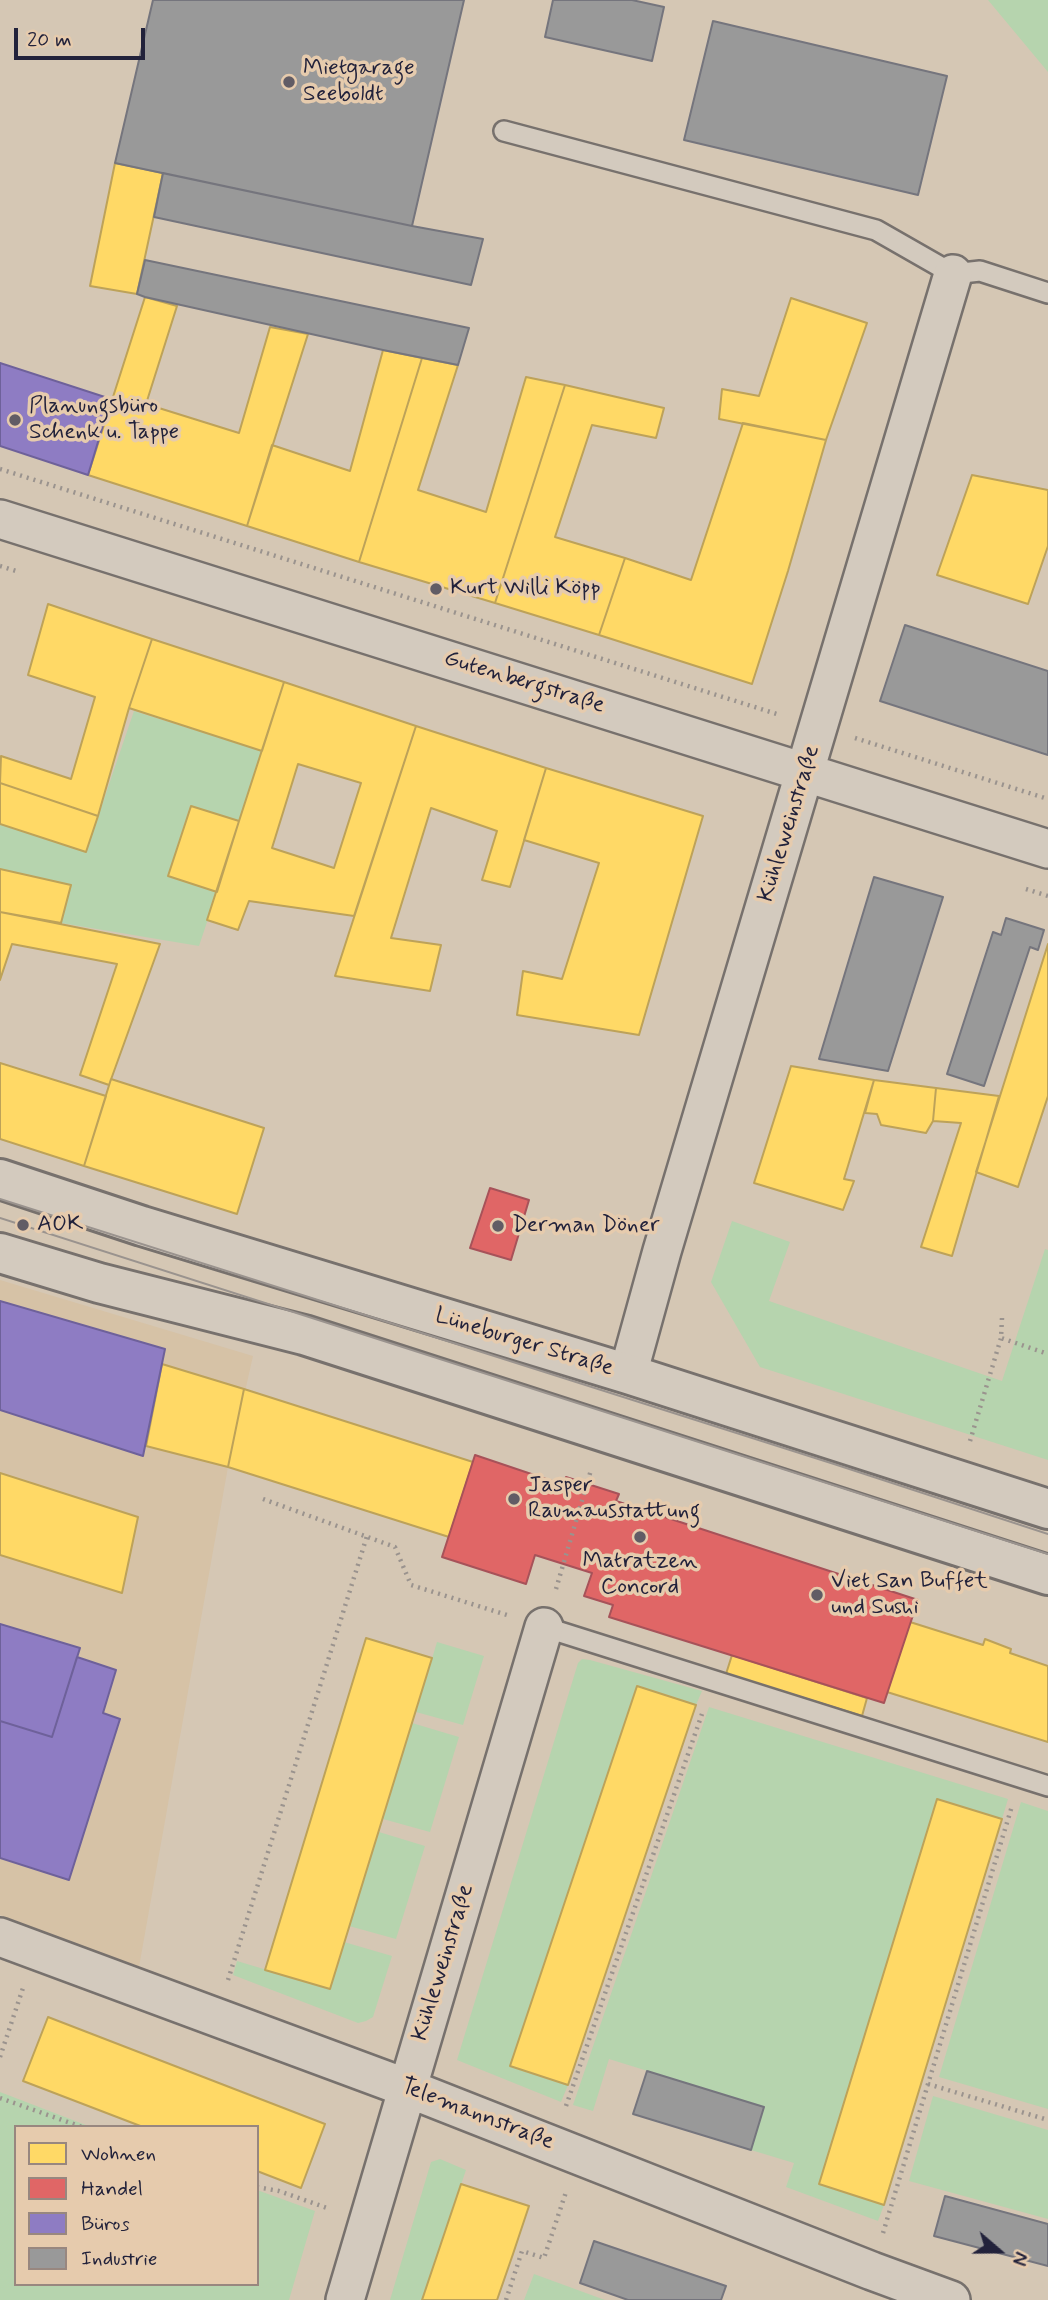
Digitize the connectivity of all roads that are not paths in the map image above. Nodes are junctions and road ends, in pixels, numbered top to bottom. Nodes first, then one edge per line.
1 (505, 131) dead end
2 (953, 274) junction
3 (1048, 293) edge
4 (0, 519) edge
5 (805, 772) junction
6 (1048, 849) edge
7 (0, 1179) edge
8 (0, 1253) edge
9 (628, 1374) junction
10 (1048, 1509) edge
11 (1048, 1575) edge
12 (544, 1627) joint
13 (1048, 1786) edge
14 (0, 1937) edge
15 (407, 2088) junction
16 (345, 2300) edge
17 (951, 2300) edge

1 - 2 lane
2 - 3 lane
2 - 5 street, Kühleweinstraße
4 - 5 street, Gutenbergstraße
5 - 6 street, Gutenbergstraße
5 - 9 street, Kühleweinstraße
7 - 9 main road, Lüneburger Straße
8 - 11 main road
9 - 10 main road, Lüneburger Straße
12 - 13 lane
12 - 15 street, Kühleweinstraße
14 - 15 street, Telemannstraße
15 - 16 street, Kühleweinstraße
15 - 17 street, Telemannstraße

